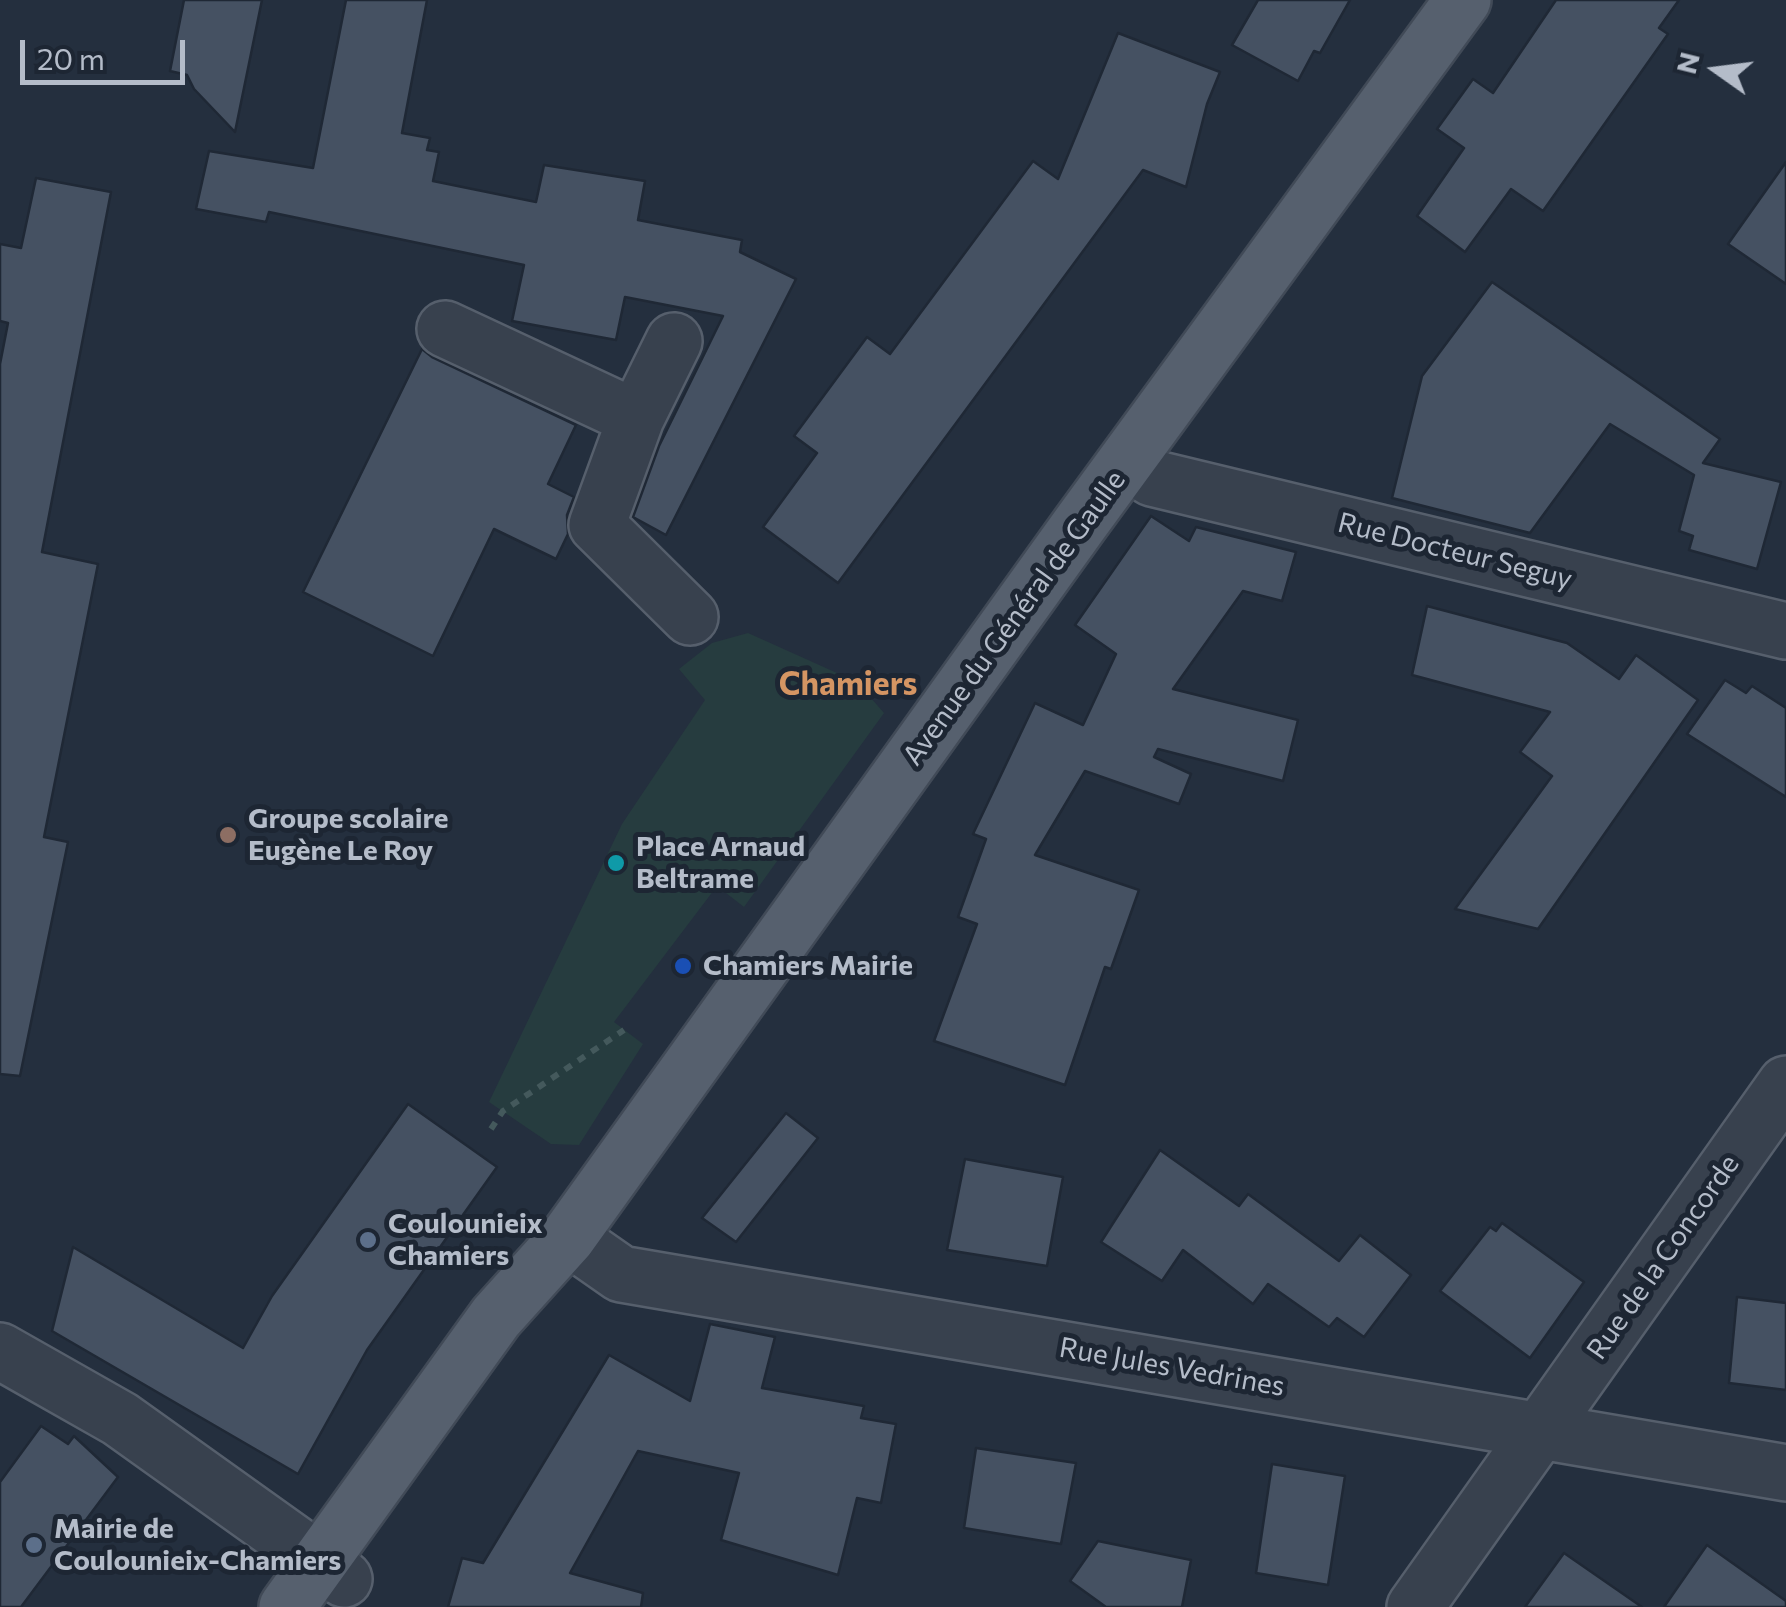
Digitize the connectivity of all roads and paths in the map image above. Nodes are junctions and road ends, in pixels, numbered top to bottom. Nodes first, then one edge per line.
1 (1462, 0) edge
2 (445, 329) dead end
3 (674, 340) dead end
4 (636, 418) junction
5 (1128, 461) junction
6 (690, 617) dead end
7 (1786, 632) edge
8 (624, 1030) dead end
9 (1786, 1084) edge
10 (490, 1130) dead end
11 (568, 1237) junction
12 (0, 1351) edge
13 (1540, 1430) junction
14 (1786, 1473) edge
15 (329, 1582) edge
16 (287, 1607) edge
17 (1415, 1607) edge

1 - 5 main road, Avenue du Général de Gaulle
2 - 4 street
3 - 4 street
4 - 6 street
5 - 7 street, Rue Docteur Seguy
5 - 11 main road, Avenue du Général de Gaulle
8 - 10 path
9 - 13 street, Rue de la Concorde
11 - 13 street, Rue Jules Vedrines
11 - 15 main road, Avenue du Général de Gaulle
12 - 15 street
13 - 14 street, Rue Jules Vedrines
13 - 17 street, Rue de la Concorde
15 - 16 main road, Avenue du Général de Gaulle

